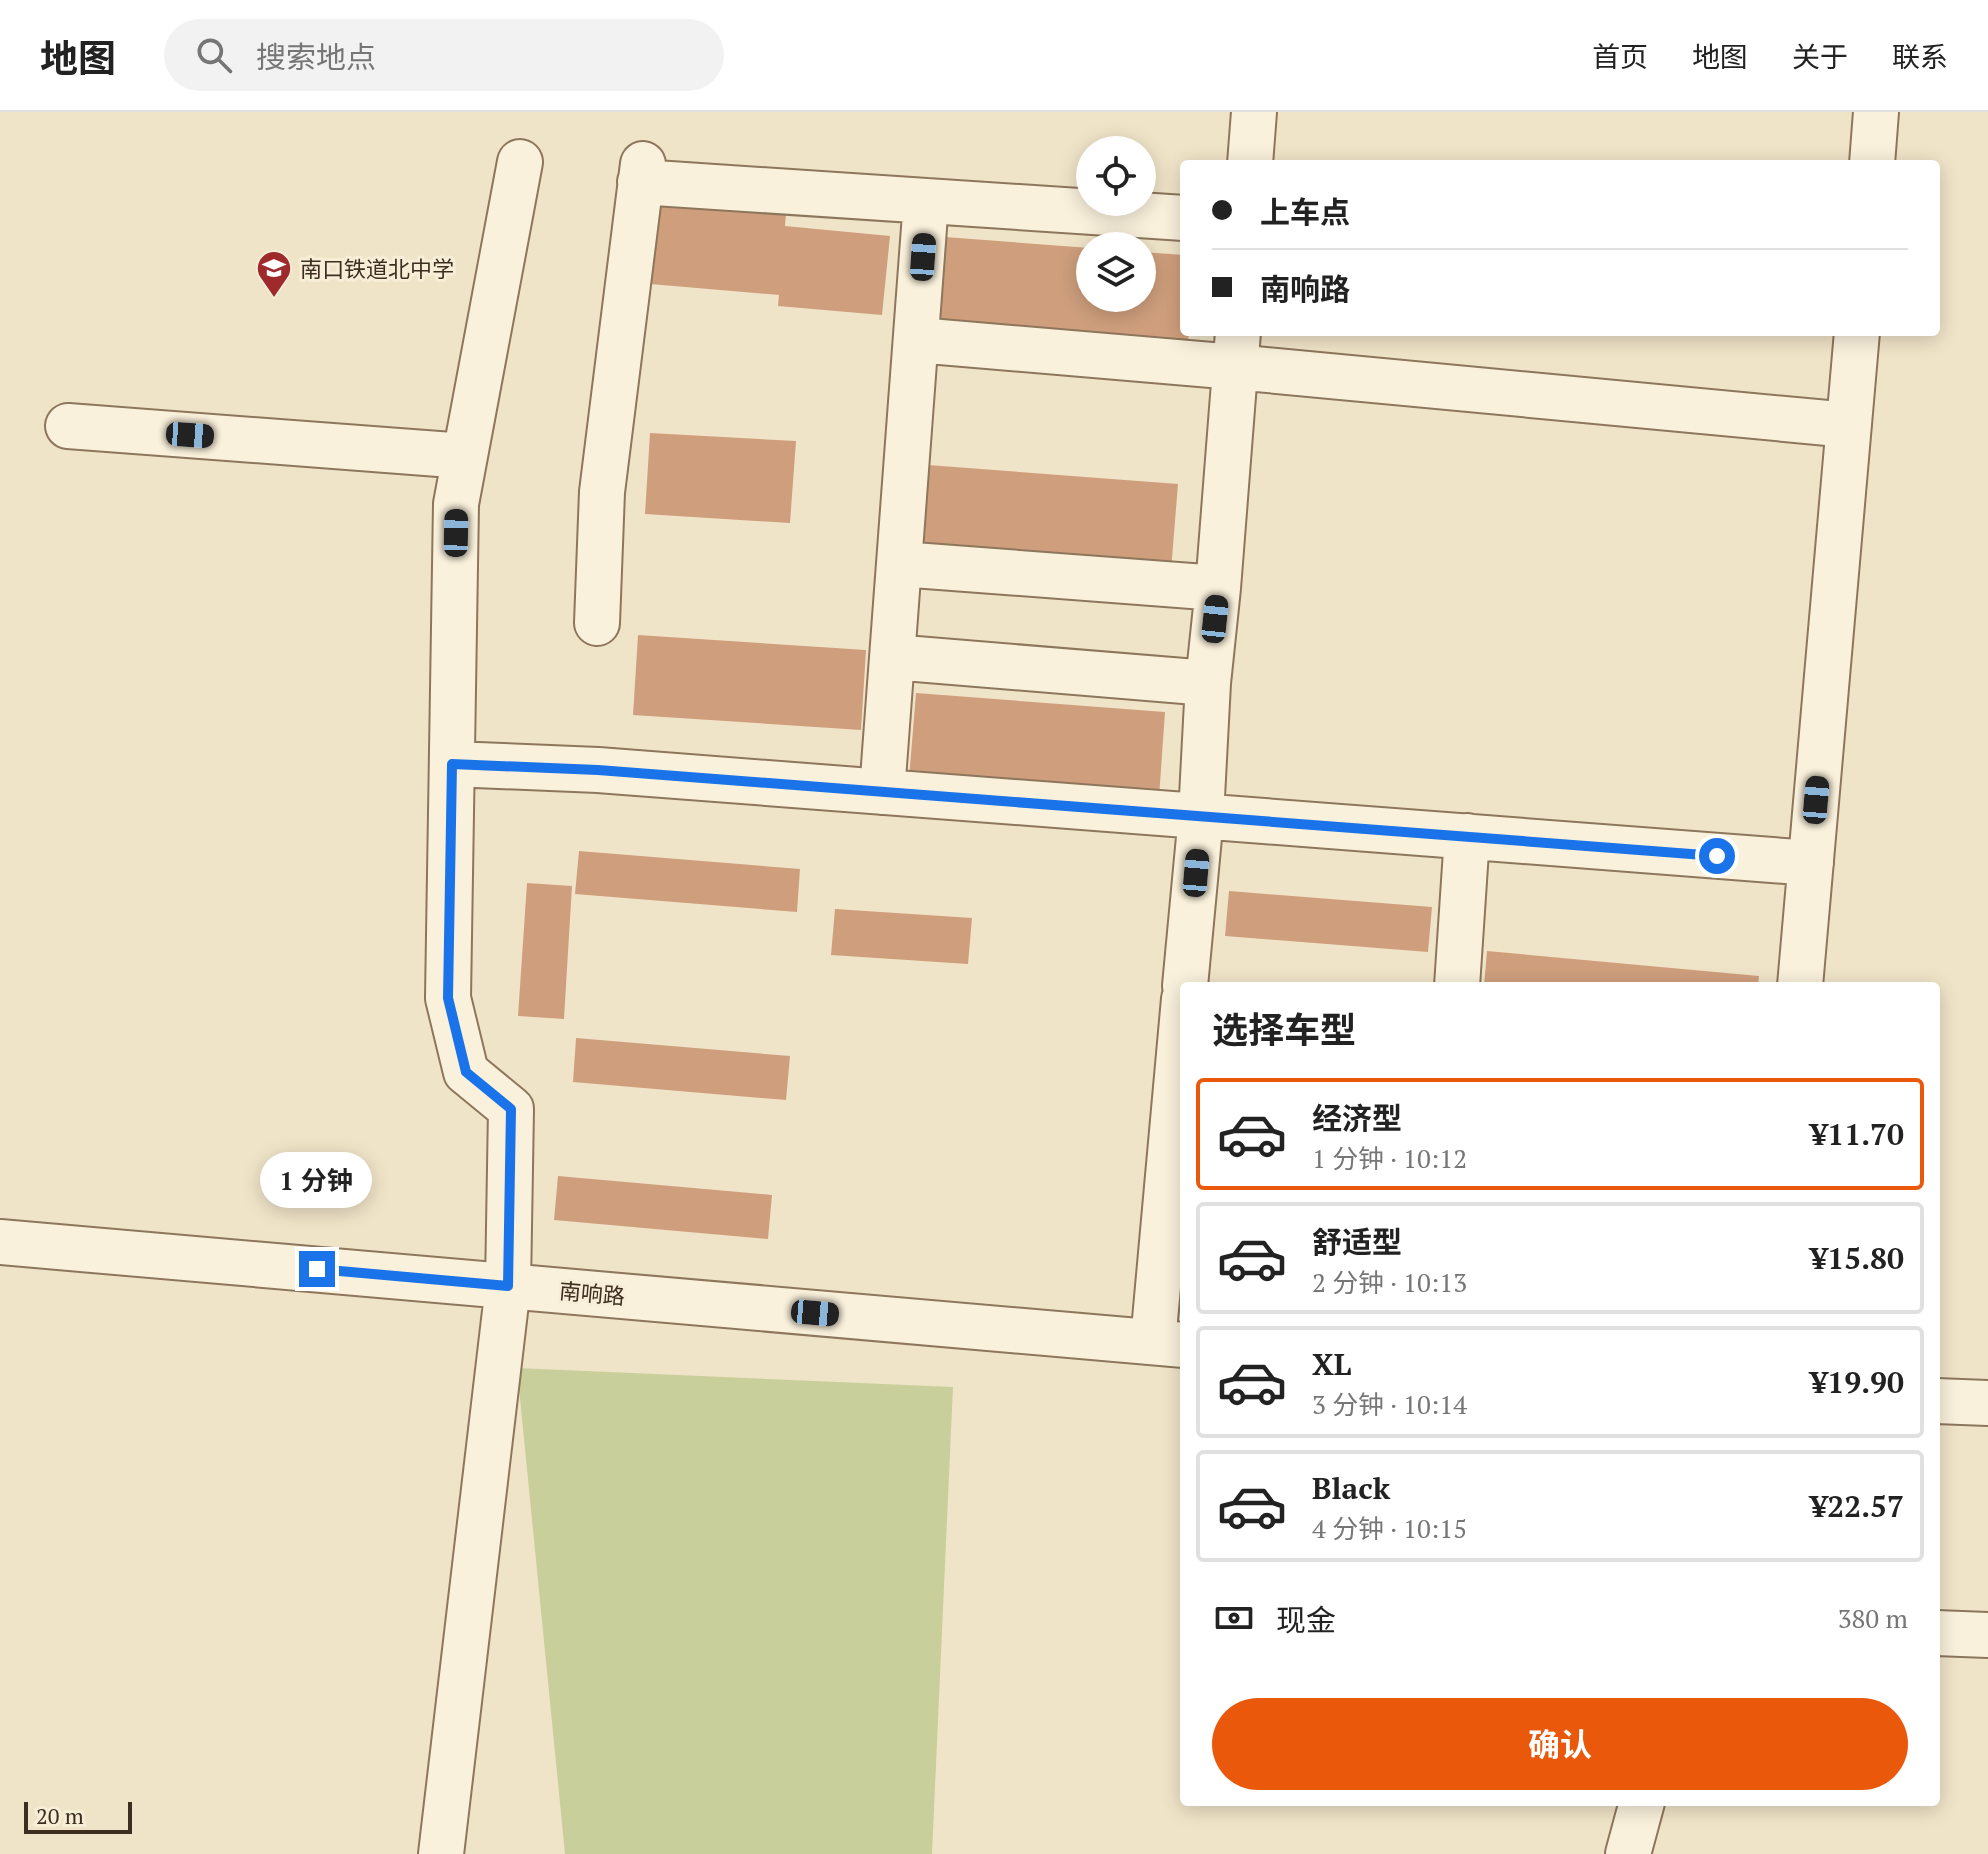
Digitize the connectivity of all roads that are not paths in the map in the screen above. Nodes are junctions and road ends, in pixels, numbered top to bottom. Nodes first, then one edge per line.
1 (1254, 112) edge
2 (1876, 112) edge
3 (1250, 160) edge
4 (1872, 160) edge
5 (520, 162) dead end
6 (926, 201) junction
7 (1180, 218) edge
8 (1857, 336) edge
9 (917, 340) junction
10 (1236, 350) edge
11 (1849, 425) junction
12 (68, 426) dead end
13 (465, 456) junction
14 (900, 564) junction
15 (1218, 588) junction
16 (597, 623) dead end
17 (892, 657) junction
18 (1208, 683) junction
19 (452, 764) junction
20 (882, 792) junction
21 (1201, 816) junction
22 (1467, 836) junction
23 (1811, 863) junction
24 (1185, 982) edge
25 (1457, 982) edge
26 (1800, 982) edge
27 (1180, 1085) edge
28 (0, 1242) edge
29 (508, 1286) junction
30 (1168, 1344) edge
31 (1940, 1401) edge
32 (1988, 1403) edge
33 (1940, 1633) edge
34 (1988, 1635) edge
35 (1641, 1806) edge
36 (441, 1854) edge
37 (1628, 1854) edge

1 - 3 street
2 - 4 street
5 - 13 street
6 - 7 street
6 - 9 street
6 - 16 street
8 - 11 street
9 - 10 street
9 - 14 street
10 - 11 street
10 - 15 street
11 - 23 street
12 - 13 street
13 - 19 street
14 - 15 street
14 - 17 street
15 - 18 street
17 - 18 street
17 - 20 street
18 - 21 street
19 - 20 street
19 - 29 street
20 - 21 street
21 - 22 street
21 - 24 street
22 - 23 street
22 - 25 street
23 - 26 street
27 - 30 street
28 - 29 street, 南响路
29 - 30 street, 南响路
29 - 36 street
31 - 32 street
33 - 34 street
35 - 37 street

